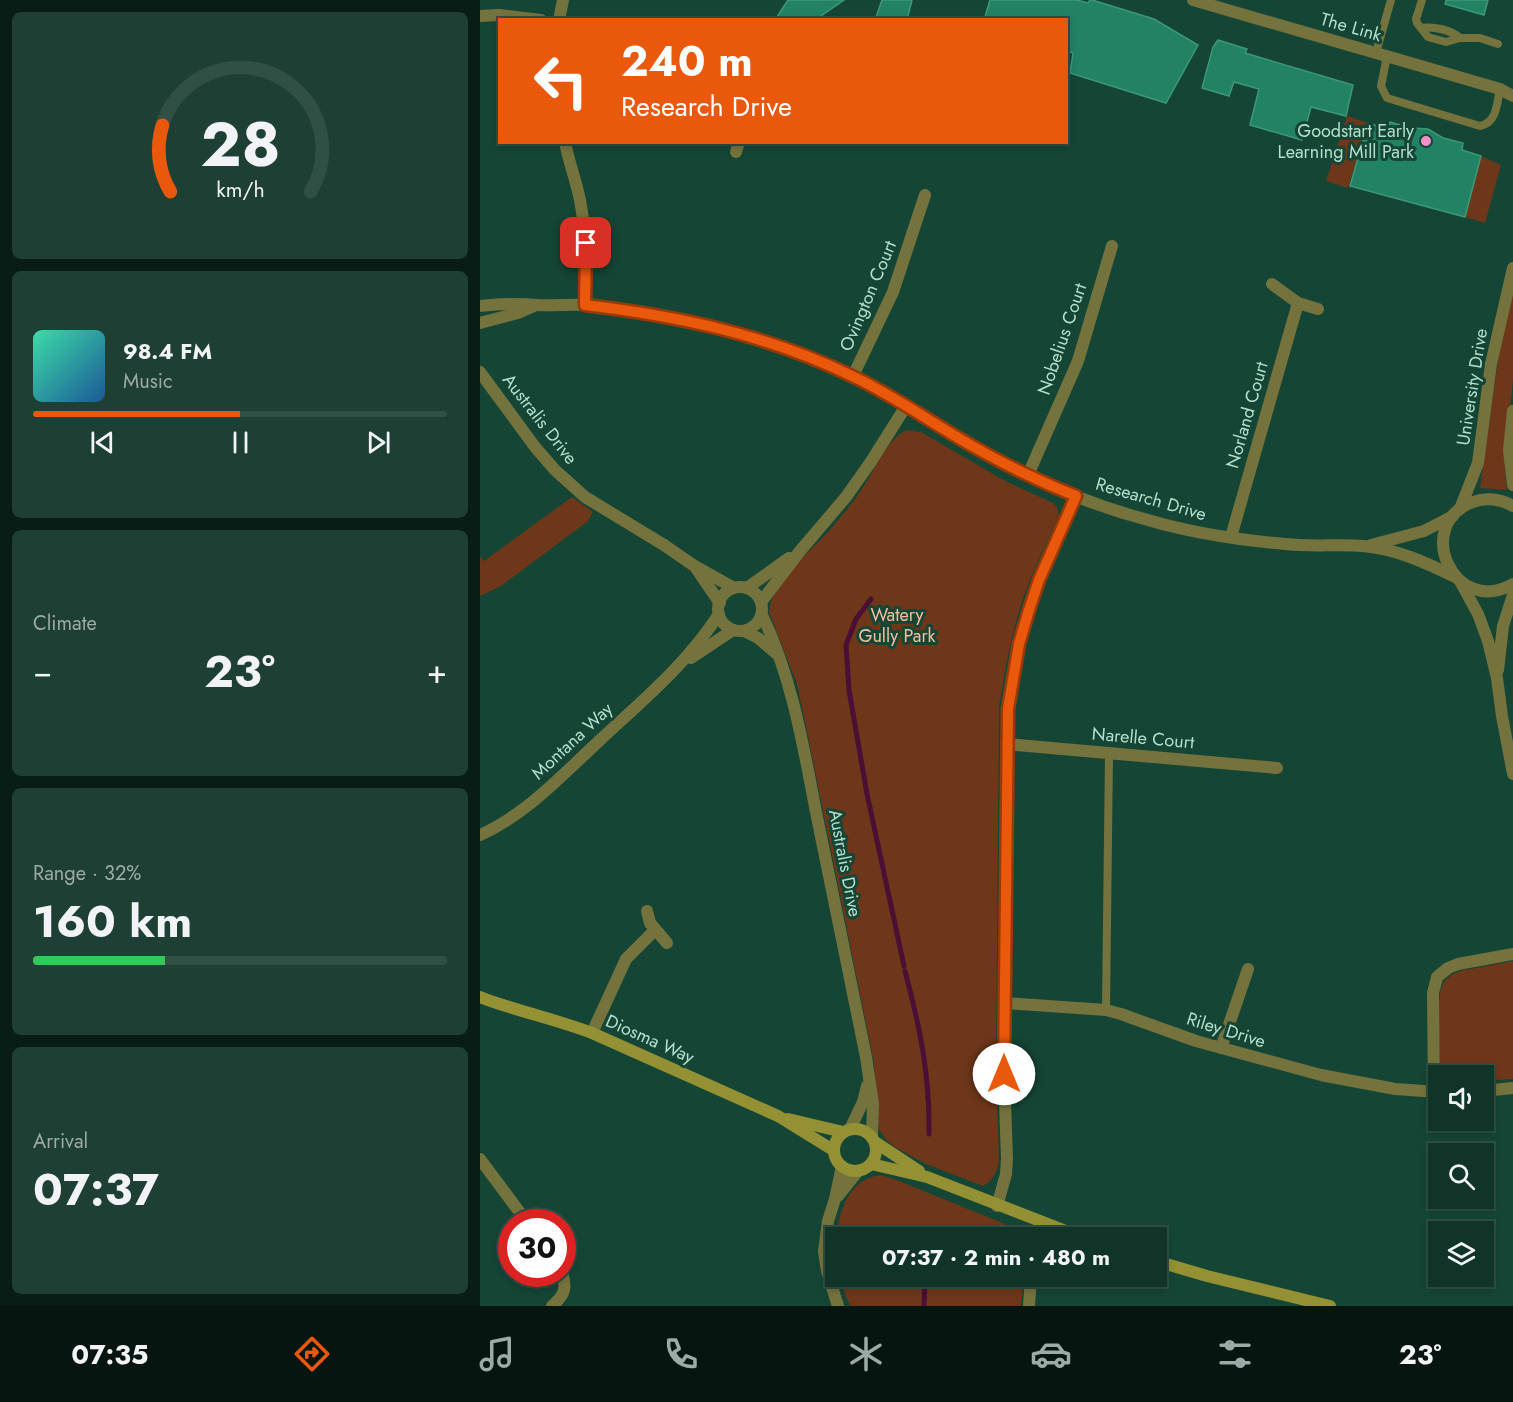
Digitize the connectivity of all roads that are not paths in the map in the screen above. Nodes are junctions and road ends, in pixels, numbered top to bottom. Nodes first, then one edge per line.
1 (563, 0) edge
2 (1194, 0) edge
3 (1391, 0) edge
4 (1422, 0) edge
5 (480, 16) edge
6 (524, 18) edge
7 (559, 18) edge
8 (1498, 44) dead end
9 (1382, 55) junction
10 (1500, 89) junction
11 (1513, 90) edge
12 (1513, 96) edge
13 (566, 144) edge
14 (925, 195) dead end
15 (1112, 246) dead end
16 (1513, 268) edge
17 (1272, 284) dead end
18 (1298, 303) junction
19 (537, 305) junction
20 (585, 305) junction
21 (480, 306) edge
22 (1318, 309) dead end
23 (480, 323) edge
24 (480, 372) edge
25 (853, 376) junction
26 (906, 406) junction
27 (1513, 411) edge
28 (1028, 475) junction
29 (1513, 485) edge
30 (1076, 496) junction
31 (1513, 506) edge
32 (1457, 512) junction
33 (1231, 537) junction
34 (1364, 546) junction
35 (800, 551) junction
36 (693, 565) junction
37 (1458, 579) junction
38 (1513, 584) edge
39 (734, 588) junction
40 (747, 588) junction
41 (1513, 595) edge
42 (761, 602) junction
43 (719, 608) junction
44 (762, 615) junction
45 (739, 630) junction
46 (778, 656) junction
47 (682, 664) junction
48 (1497, 678) junction
49 (1006, 744) junction
50 (1109, 753) junction
51 (1277, 768) dead end
52 (1513, 774) edge
53 (480, 835) edge
54 (646, 911) dead end
55 (656, 930) junction
56 (668, 943) dead end
57 (1513, 954) edge
58 (1248, 969) dead end
59 (480, 997) edge
60 (1004, 1003) junction
61 (503, 1006) junction
62 (480, 1007) edge
63 (1106, 1010) junction
64 (591, 1033) junction
65 (1221, 1048) junction
66 (1435, 1065) edge
67 (869, 1079) junction
68 (1513, 1088) edge
69 (1494, 1090) edge
70 (1428, 1092) edge
71 (778, 1116) junction
72 (846, 1130) junction
73 (873, 1139) junction
74 (833, 1150) junction
75 (480, 1160) edge
76 (871, 1164) junction
77 (842, 1166) junction
78 (858, 1171) junction
79 (927, 1177) junction
80 (835, 1199) junction
81 (997, 1206) junction
82 (517, 1209) edge
83 (1044, 1227) edge
84 (1167, 1264) edge
85 (565, 1287) edge
86 (1030, 1287) edge
87 (552, 1306) edge
88 (838, 1306) edge
89 (1029, 1306) edge
90 (1330, 1306) edge

1 - 7 street
2 - 9 street, The Link
3 - 9 lane
4 - 8 lane
5 - 6 street
9 - 10 street, The Link
9 - 10 lane
10 - 11 street, The Link
10 - 12 street, The Link
13 - 20 street
14 - 25 street, Ovington Court
15 - 28 street, Nobelius Court
16 - 32 street, University Drive
17 - 18 street
18 - 22 street
18 - 33 street, Norland Court
19 - 20 street, Research Drive
19 - 21 street, Research Drive
19 - 23 street, Research Drive
20 - 25 street, Research Drive
24 - 36 street, Australis Drive
25 - 26 street, Research Drive
26 - 28 street, Research Drive
26 - 35 street
27 - 29 street
28 - 30 street, Research Drive
30 - 33 street, Research Drive
30 - 49 street
31 - 32 street, Research Drive
32 - 34 street, Research Drive
32 - 37 street, University Drive
33 - 34 street, Research Drive
34 - 37 street, Research Drive
35 - 40 street
35 - 42 street
36 - 39 street, Australis Drive
36 - 43 street, Australis Drive
37 - 38 street, Research Drive
37 - 48 street
39 - 40 street
39 - 43 street
40 - 42 street
41 - 48 street
42 - 44 street
43 - 45 street
43 - 47 street, Montana Way
44 - 45 street
44 - 46 street, Australis Drive
45 - 46 street
45 - 47 street, Montana Way
46 - 67 street, Australis Drive
47 - 53 street, Montana Way
48 - 52 street
49 - 50 street, Narelle Court
49 - 60 street
50 - 51 street, Narelle Court
50 - 63 lane
54 - 55 street
55 - 56 street
55 - 64 street
57 - 66 street
58 - 65 street
59 - 61 street, Diosma Way
60 - 63 street, Riley Drive
60 - 81 street
61 - 62 street, Diosma Way
61 - 64 street, Diosma Way
63 - 65 street, Riley Drive
64 - 71 street, Diosma Way
65 - 70 street, Riley Drive
67 - 72 street, Australis Drive
67 - 73 street, Australis Drive
68 - 69 street
71 - 72 street, Diosma Way
71 - 74 street, Diosma Way
72 - 73 street
72 - 74 street
73 - 76 street
73 - 79 street
74 - 77 street
75 - 82 street
76 - 78 street
76 - 79 street
77 - 78 street
77 - 80 street
78 - 80 street
79 - 81 street
80 - 88 street
81 - 83 street
84 - 90 street
85 - 87 street
86 - 89 street

